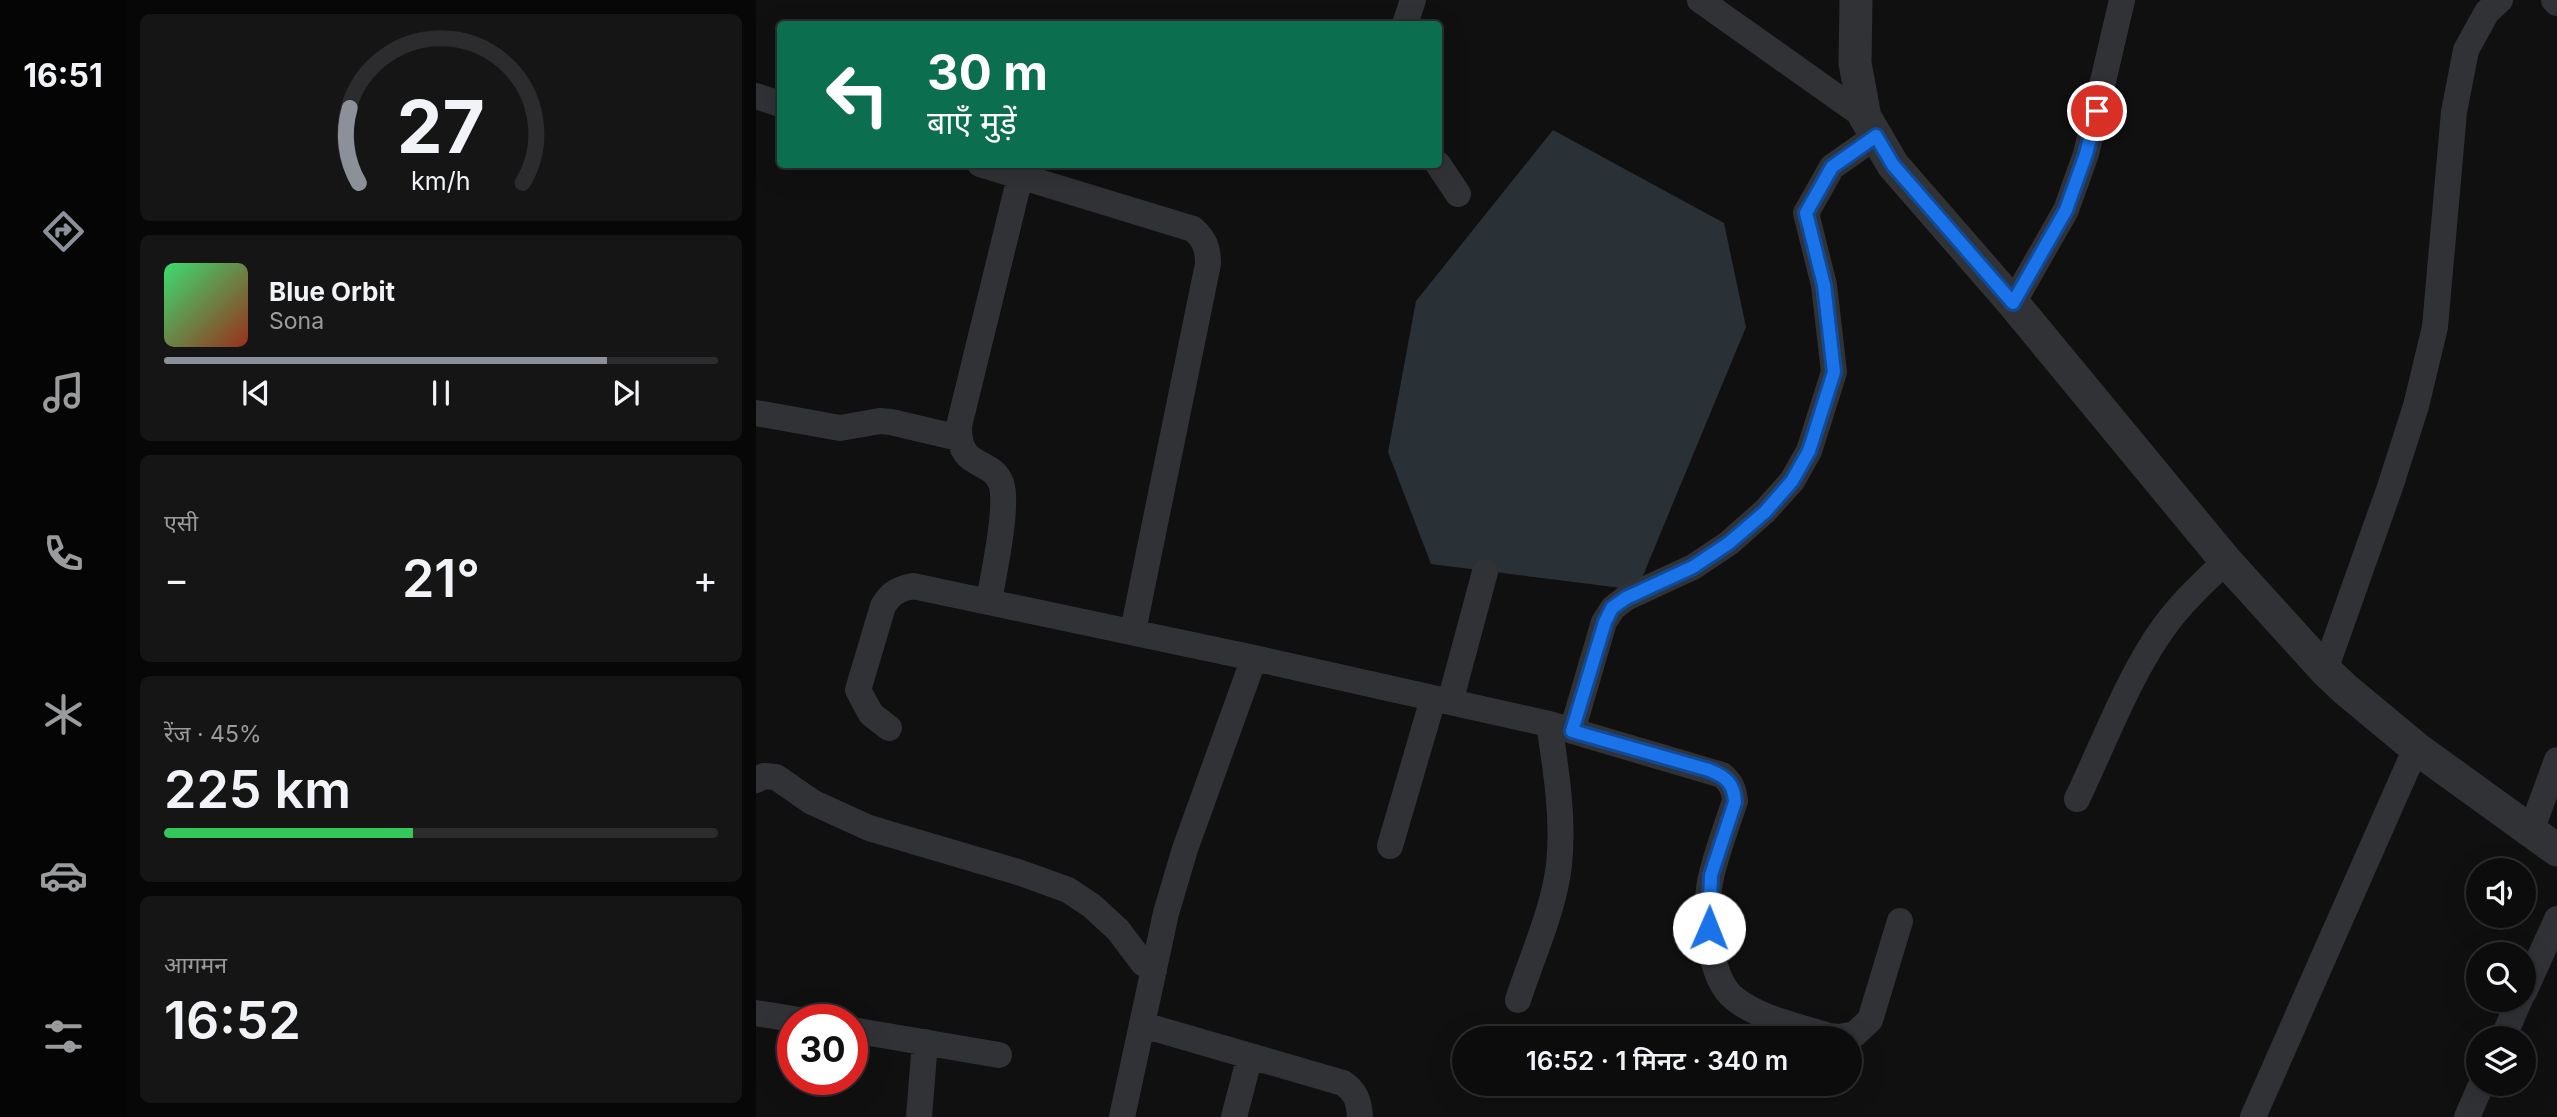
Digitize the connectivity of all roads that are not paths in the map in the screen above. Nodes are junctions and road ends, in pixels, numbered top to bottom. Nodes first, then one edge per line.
1 (1413, 0) edge
2 (1700, 0) edge
3 (1856, 0) edge
4 (2122, 0) edge
5 (2500, 0) edge
6 (1406, 21) edge
7 (756, 96) edge
8 (777, 103) edge
9 (1870, 126) junction
10 (992, 168) edge
11 (1441, 168) edge
12 (1020, 177) junction
13 (1458, 194) dead end
14 (2013, 303) junction
15 (756, 413) edge
16 (959, 439) junction
17 (2226, 561) junction
18 (1485, 572) dead end
19 (989, 602) junction
20 (1133, 631) junction
21 (1254, 658) junction
22 (2325, 670) junction
23 (1441, 701) junction
24 (1561, 727) junction
25 (889, 728) dead end
26 (2416, 748) junction
27 (2557, 760) edge
28 (756, 780) edge
29 (2077, 799) dead end
30 (2544, 840) edge
31 (1390, 846) dead end
32 (2557, 919) edge
33 (1900, 921) dead end
34 (2536, 965) edge
35 (1154, 970) junction
36 (1518, 1000) dead end
37 (756, 1013) edge
38 (777, 1016) edge
39 (1143, 1025) junction
40 (868, 1033) edge
41 (925, 1042) junction
42 (999, 1055) dead end
43 (1250, 1056) junction
44 (2476, 1096) edge
45 (919, 1117) edge
46 (1122, 1117) edge
47 (1234, 1117) edge
48 (1360, 1117) edge
49 (2253, 1117) edge
50 (2467, 1117) edge

1 - 6 street
2 - 9 street
3 - 9 street
4 - 14 street
5 - 22 street
7 - 8 street
9 - 14 street
9 - 24 street
10 - 12 street
11 - 13 street
12 - 16 street
12 - 20 street
14 - 17 street
15 - 16 street
16 - 19 street
17 - 22 street
17 - 29 street
18 - 23 street
19 - 20 street
19 - 25 street
20 - 21 street
21 - 23 street
21 - 35 street
22 - 26 street
23 - 24 street
23 - 31 street
24 - 33 street
24 - 36 street
26 - 30 street
26 - 49 street
27 - 30 street
28 - 35 street
32 - 34 street
35 - 39 street
37 - 38 street
39 - 43 street
39 - 46 street
40 - 41 street
41 - 42 street
41 - 45 street
43 - 47 street
43 - 48 street
44 - 50 street

